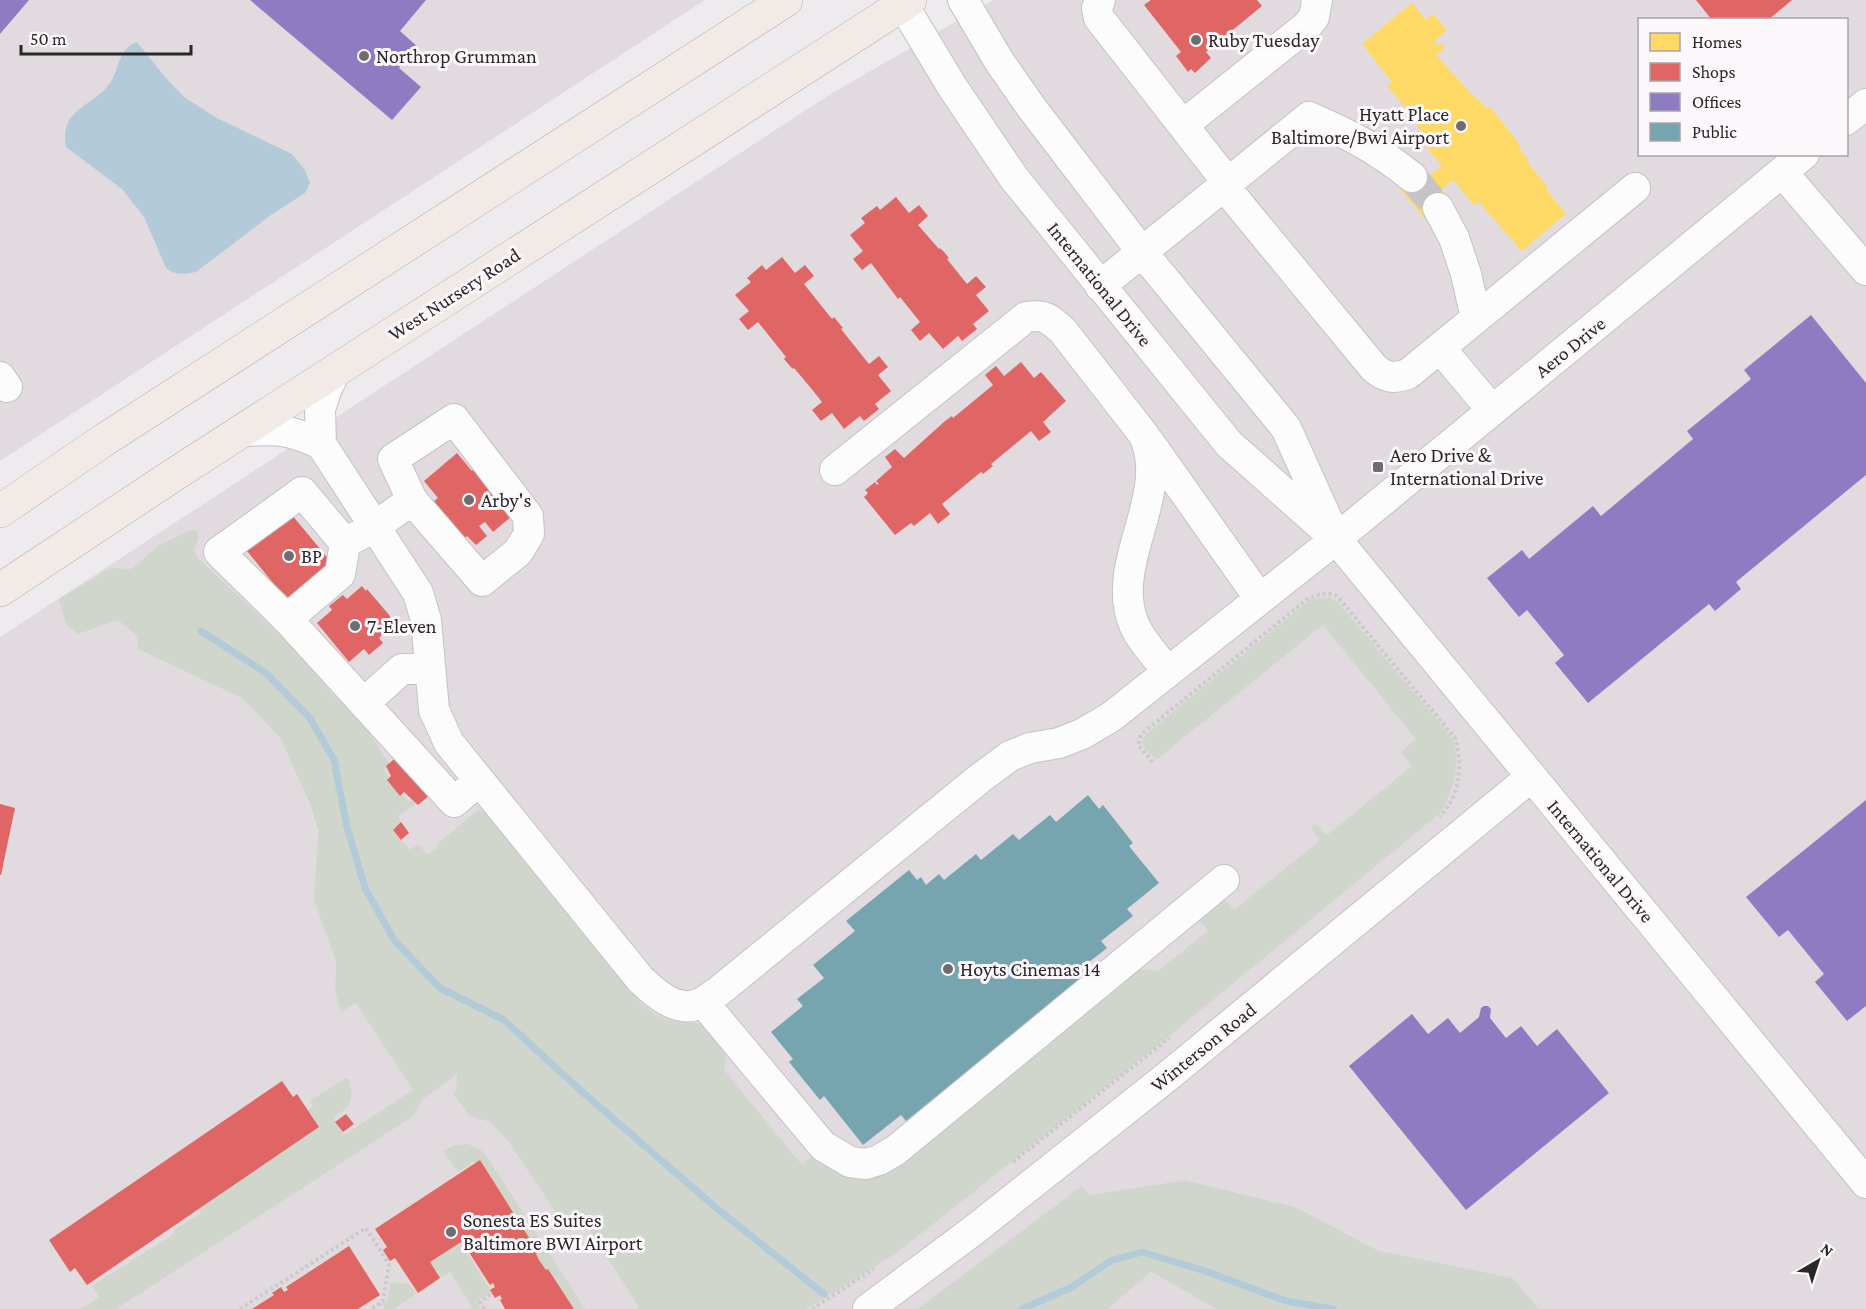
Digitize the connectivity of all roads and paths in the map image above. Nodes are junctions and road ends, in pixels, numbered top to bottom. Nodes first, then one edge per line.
1 (786, 0) edge
2 (963, 0) edge
3 (1100, 0) edge
4 (1317, 0) edge
5 (904, 2) edge
6 (1866, 104) edge
7 (1848, 118) edge
8 (1183, 125) junction
9 (1793, 163) edge
10 (1412, 177) tunnel mouth
11 (1226, 184) junction
12 (1635, 188) dead end
13 (1438, 208) tunnel mouth
14 (1142, 252) junction
15 (1866, 270) edge
16 (1100, 286) junction
17 (1476, 318) junction
18 (1440, 348) junction
19 (336, 370) junction
20 (1492, 410) junction
21 (242, 431) junction
22 (1144, 435) junction
23 (321, 444) junction
24 (835, 470) dead end
25 (412, 500) junction
26 (0, 511) edge
27 (374, 527) junction
28 (1336, 539) junction
29 (345, 543) junction
30 (0, 590) edge
31 (1260, 599) junction
32 (287, 619) junction
33 (429, 667) junction
34 (1168, 672) junction
35 (364, 703) junction
36 (1531, 777) junction
37 (479, 781) junction
38 (1224, 880) dead end
39 (703, 1002) junction
40 (1866, 1183) edge
41 (492, 1293) dead end
42 (380, 1303) junction
43 (240, 1309) edge
44 (371, 1309) edge
45 (381, 1309) edge
46 (484, 1309) edge
47 (868, 1309) edge

1 - 26 main road
2 - 14 street, International Drive
3 - 8 street
4 - 8 street
5 - 16 street, International Drive
5 - 19 main road, West Nursery Road
6 - 7 street
8 - 11 street
9 - 15 street
9 - 20 street, Aero Drive
10 - 11 street
11 - 14 street
11 - 18 street
12 - 17 street
13 - 17 street
14 - 16 street
14 - 28 street, International Drive
16 - 28 street, International Drive
17 - 18 street
18 - 20 street
19 - 21 main road, West Nursery Road
19 - 23 street
20 - 28 street, Aero Drive
21 - 23 street
21 - 30 main road, West Nursery Road
22 - 24 street
22 - 31 street
22 - 34 street
23 - 27 street
25 - 25 street
25 - 27 street
27 - 29 street
27 - 33 street
28 - 31 street, Aero Drive
28 - 36 street, International Drive
29 - 32 street
29 - 32 street
31 - 34 street, Aero Drive
32 - 35 street
33 - 35 street
33 - 37 street
34 - 39 street, Aero Drive
35 - 37 street
36 - 40 street, International Drive
36 - 47 street, Winterson Road
37 - 39 street
38 - 39 street
41 - 46 path
42 - 43 path
42 - 44 path
42 - 45 path

